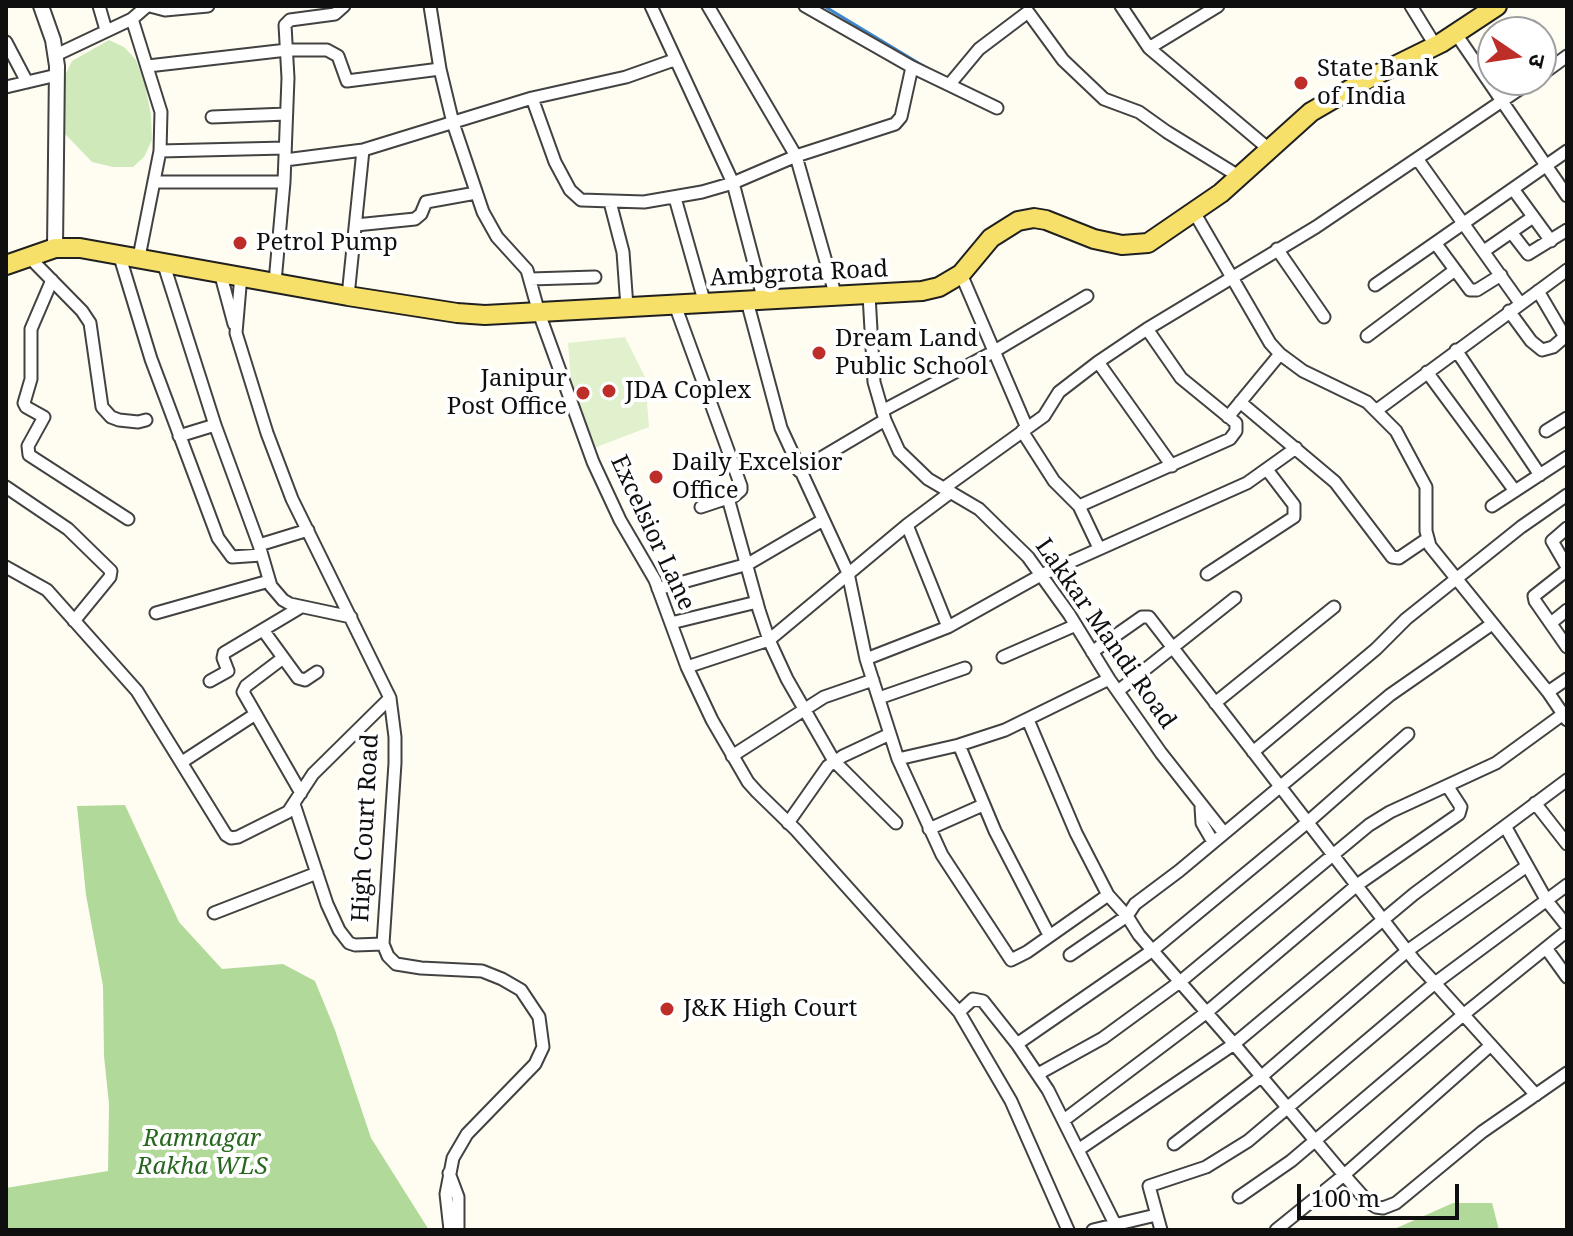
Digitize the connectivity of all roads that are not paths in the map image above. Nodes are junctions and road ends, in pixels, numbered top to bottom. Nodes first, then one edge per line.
1 (41, 6) edge
2 (99, 6) edge
3 (148, 6) edge
4 (208, 6) edge
5 (344, 6) edge
6 (430, 6) edge
7 (651, 6) edge
8 (708, 6) edge
9 (805, 6) edge
10 (1121, 6) edge
11 (1218, 6) edge
12 (1411, 6) edge
13 (1496, 6) edge
14 (1029, 9) edge
15 (132, 19) junction
16 (106, 30) junction
17 (1456, 34) junction
18 (6, 42) edge
19 (1435, 45) junction
20 (1149, 48) junction
21 (287, 50) junction
22 (56, 55) junction
23 (674, 60) junction
24 (148, 66) junction
25 (912, 67) junction
26 (440, 69) junction
27 (57, 75) junction
28 (27, 82) junction
29 (949, 85) junction
30 (6, 87) edge
31 (1511, 96) edge
32 (532, 98) junction
33 (1504, 101) junction
34 (997, 108) dead end
35 (286, 114) junction
36 (212, 117) dead end
37 (453, 123) junction
38 (363, 150) junction
39 (1270, 150) junction
40 (160, 151) junction
41 (1567, 151) edge
42 (285, 154) junction
43 (796, 156) junction
44 (1418, 160) junction
45 (1545, 165) junction
46 (1240, 177) junction
47 (154, 182) junction
48 (284, 182) junction
49 (733, 183) junction
50 (1513, 189) junction
51 (476, 193) junction
52 (1566, 193) edge
53 (675, 198) junction
54 (610, 202) junction
55 (1194, 212) junction
56 (1533, 217) junction
57 (1465, 224) junction
58 (356, 225) junction
59 (1567, 230) edge
60 (1511, 232) junction
61 (1551, 241) junction
62 (1436, 244) junction
63 (55, 248) junction
64 (1277, 249) junction
65 (1484, 251) junction
66 (119, 254) junction
67 (29, 257) junction
68 (139, 257) junction
69 (163, 261) junction
70 (8, 262) edge
71 (1455, 270) junction
72 (1567, 270) edge
73 (220, 272) junction
74 (961, 274) junction
75 (241, 275) junction
76 (1501, 275) junction
77 (595, 277) dead end
78 (1233, 277) junction
79 (530, 279) junction
80 (52, 280) junction
81 (275, 282) junction
82 (1375, 285) dead end
83 (1538, 291) junction
84 (869, 295) junction
85 (348, 296) junction
86 (1087, 296) dead end
87 (836, 297) junction
88 (755, 301) junction
89 (1520, 303) junction
90 (705, 304) junction
91 (675, 305) junction
92 (627, 307) junction
93 (1509, 311) junction
94 (539, 313) junction
95 (1324, 317) dead end
96 (1147, 329) junction
97 (236, 333) junction
98 (1367, 336) dead end
99 (1566, 336) edge
100 (1456, 350) junction
101 (993, 352) junction
102 (1280, 354) junction
103 (1098, 362) junction
104 (1427, 372) junction
105 (1240, 402) junction
106 (1377, 410) junction
107 (884, 416) junction
108 (1228, 417) junction
109 (1567, 418) edge
110 (146, 420) dead end
111 (215, 425) junction
112 (1024, 429) junction
113 (1546, 431) dead end
114 (179, 436) junction
115 (1296, 448) junction
116 (1567, 457) edge
117 (1172, 466) junction
118 (799, 471) junction
119 (1268, 471) junction
120 (1540, 475) junction
121 (6, 487) edge
122 (948, 490) junction
123 (1515, 491) junction
124 (1567, 495) edge
125 (728, 498) junction
126 (1079, 506) junction
127 (1492, 506) dead end
128 (701, 507) dead end
129 (128, 519) dead end
130 (823, 520) junction
131 (907, 525) junction
132 (1567, 528) edge
133 (308, 530) junction
134 (1427, 539) junction
135 (1099, 548) junction
136 (260, 550) junction
137 (748, 564) junction
138 (6, 567) edge
139 (1567, 568) edge
140 (848, 573) junction
141 (1207, 574) dead end
142 (1041, 575) junction
143 (1458, 580) junction
144 (269, 581) junction
145 (658, 589) junction
146 (1235, 598) dead end
147 (757, 602) junction
148 (301, 607) junction
149 (1334, 607) dead end
150 (1567, 610) edge
151 (156, 613) dead end
152 (351, 617) junction
153 (74, 621) junction
154 (671, 623) junction
155 (1551, 623) junction
156 (1492, 624) junction
157 (1076, 625) junction
158 (948, 627) junction
159 (263, 630) junction
160 (769, 640) junction
161 (1567, 647) edge
162 (1172, 650) junction
163 (1092, 652) junction
164 (1003, 657) dead end
165 (283, 658) junction
166 (866, 659) junction
167 (687, 667) junction
168 (965, 668) dead end
169 (317, 672) dead end
170 (1109, 679) junction
171 (1567, 679) edge
172 (873, 680) junction
173 (210, 681) dead end
174 (1118, 691) junction
175 (1548, 692) junction
176 (390, 698) junction
177 (879, 698) junction
178 (1215, 703) junction
179 (804, 709) junction
180 (254, 715) junction
181 (1565, 716) edge
182 (1028, 720) junction
183 (890, 734) junction
184 (1408, 734) dead end
185 (959, 745) junction
186 (1253, 752) junction
187 (898, 759) junction
188 (735, 760) junction
189 (834, 761) junction
190 (182, 762) junction
191 (1567, 780) edge
192 (1281, 787) junction
193 (1448, 787) junction
194 (298, 799) junction
195 (1535, 803) junction
196 (983, 805) junction
197 (1201, 807) junction
198 (1309, 821) junction
199 (788, 823) junction
200 (896, 823) dead end
201 (1505, 826) junction
202 (929, 829) junction
203 (1224, 833) junction
204 (1213, 842) junction
205 (1567, 844) edge
206 (1334, 855) junction
207 (1527, 866) junction
208 (317, 873) junction
209 (1357, 885) junction
210 (1567, 885) edge
211 (1108, 895) junction
212 (1547, 901) junction
213 (214, 913) dead end
214 (1127, 916) junction
215 (1383, 920) junction
216 (1567, 929) edge
217 (1049, 935) junction
218 (383, 944) junction
219 (1546, 948) junction
220 (1153, 950) junction
221 (1407, 951) junction
222 (1070, 955) dead end
223 (1567, 977) edge
224 (1181, 981) junction
225 (1435, 983) junction
226 (959, 1012) junction
227 (1207, 1012) junction
228 (1463, 1015) junction
229 (1017, 1044) junction
230 (1234, 1044) junction
231 (1491, 1045) junction
232 (1567, 1073) edge
233 (1038, 1074) junction
234 (1262, 1076) junction
235 (1536, 1095) junction
236 (1289, 1109) junction
237 (1064, 1120) junction
238 (1316, 1141) junction
239 (1174, 1144) dead end
240 (1078, 1150) junction
241 (449, 1173) junction
242 (1344, 1175) junction
243 (1239, 1197) dead end
244 (1156, 1215) junction
245 (1115, 1224) junction
246 (450, 1230) edge
247 (458, 1230) edge
248 (1068, 1230) edge
249 (1095, 1230) edge
250 (1161, 1230) edge
251 (1276, 1230) edge

1 - 22 street
2 - 16 street
3 - 4 street
3 - 15 street
5 - 21 street
6 - 26 street
7 - 23 street
8 - 43 street
9 - 25 street
10 - 20 street
11 - 20 street
12 - 19 street
13 - 17 main road, Ambgrota Road
14 - 29 street
14 - 46 street
15 - 16 street
15 - 24 street
16 - 22 street
17 - 19 main road, Ambgrota Road
17 - 33 street
18 - 28 street
19 - 39 main road, Ambgrota Road
20 - 39 street
21 - 24 street
21 - 26 street
21 - 35 street
22 - 27 street
23 - 32 street
23 - 49 street
24 - 40 street
25 - 29 street
25 - 43 street
26 - 37 street
27 - 28 street
27 - 63 street
28 - 30 street
29 - 34 street
31 - 33 street
32 - 37 street
32 - 54 street
33 - 44 street
33 - 45 street
35 - 36 street
35 - 42 street
37 - 38 street
37 - 51 street
38 - 42 street
38 - 58 street
39 - 46 main road, Ambgrota Road
40 - 42 street
40 - 47 street
41 - 45 street
42 - 48 street
43 - 49 street
43 - 87 street
44 - 57 street
44 - 64 street
45 - 50 street
45 - 52 street
46 - 55 main road, Ambgrota Road
47 - 48 street
47 - 68 street
48 - 81 street
49 - 53 street
49 - 88 street
50 - 56 street
50 - 57 street
51 - 58 street
51 - 79 street
53 - 54 street
53 - 90 street
54 - 92 street
55 - 74 main road, Ambgrota Road
55 - 78 street
56 - 60 street
56 - 61 street
57 - 62 street
57 - 65 street
58 - 85 street
59 - 61 street
60 - 61 street
60 - 65 street
62 - 71 street
62 - 82 street
63 - 66 main road, Ambgrota Road
63 - 67 main road, Ambgrota Road
64 - 78 street
64 - 95 street
65 - 76 street
66 - 68 main road, Ambgrota Road
66 - 114 street
67 - 70 main road, Ambgrota Road
67 - 80 street
68 - 69 main road, Ambgrota Road
69 - 73 main road, Ambgrota Road
69 - 111 street
71 - 76 street
71 - 98 street
72 - 83 street
73 - 75 main road, Ambgrota Road
73 - 97 street
74 - 84 main road, Ambgrota Road
74 - 101 street
75 - 81 main road, Ambgrota Road
75 - 97 street, High Court Road
76 - 89 street
77 - 79 street
78 - 96 street
78 - 102 street
79 - 94 street, Excelsior Lane
80 - 110 street
80 - 129 street
81 - 85 main road, Ambgrota Road
83 - 89 street
83 - 99 street
84 - 87 main road, Ambgrota Road
84 - 107 street, Lakkar Mandi Road
85 - 94 main road, Ambgrota Road
86 - 101 street
87 - 88 main road, Ambgrota Road
88 - 90 main road, Ambgrota Road
88 - 118 street
89 - 93 street
90 - 91 main road, Ambgrota Road
91 - 92 main road, Ambgrota Road
91 - 125 street
92 - 94 main road, Ambgrota Road
93 - 99 street
93 - 100 street
94 - 145 street, Excelsior Lane
96 - 103 street
96 - 108 street
97 - 133 street, High Court Road
100 - 104 street
100 - 120 street
101 - 107 street
101 - 112 street
102 - 105 street
102 - 106 street
103 - 112 street
103 - 117 street
104 - 106 street
104 - 123 street
105 - 108 street
105 - 115 street
106 - 134 street
107 - 118 street
107 - 122 street, Lakkar Mandi Road
108 - 117 street
109 - 113 street
111 - 114 street
111 - 136 street
112 - 122 street
112 - 126 street
114 - 136 street
115 - 119 street
115 - 134 street
116 - 120 street
117 - 126 street
118 - 130 street
119 - 135 street
119 - 141 street
120 - 123 street
121 - 153 street
122 - 131 street
122 - 142 street, Lakkar Mandi Road
123 - 127 street
124 - 143 street
125 - 128 street
125 - 137 street
126 - 135 street
130 - 137 street
130 - 140 street
131 - 140 street
131 - 158 street
132 - 139 street
133 - 136 street
133 - 152 street, High Court Road
134 - 143 street
135 - 142 street
136 - 144 street
137 - 145 street
137 - 147 street
138 - 153 street
139 - 155 street
140 - 160 street
140 - 166 street
142 - 157 street, Lakkar Mandi Road
142 - 158 street
143 - 156 street
143 - 186 street
144 - 148 street
144 - 151 street
145 - 154 street, Excelsior Lane
146 - 162 street
147 - 154 street
147 - 160 street
148 - 152 street
148 - 159 street
149 - 178 street
150 - 155 street
152 - 176 street, High Court Road
153 - 190 street
154 - 167 street, Excelsior Lane
155 - 161 street
156 - 175 street
156 - 192 street
157 - 163 street, Lakkar Mandi Road
157 - 164 street
158 - 166 street
159 - 165 street
159 - 173 street
160 - 167 street
160 - 179 street
162 - 163 street
162 - 174 street
162 - 178 street
163 - 170 street, Lakkar Mandi Road
165 - 169 street
165 - 180 street
166 - 172 street
167 - 188 street, Excelsior Lane
168 - 177 street
170 - 174 street, Lakkar Mandi Road
170 - 182 street
171 - 175 street
172 - 177 street
172 - 179 street
174 - 197 street, Lakkar Mandi Road
175 - 181 street
176 - 194 street
176 - 218 street, High Court Road
177 - 183 street
178 - 186 street
179 - 188 street
179 - 189 street
180 - 190 street
180 - 194 street
181 - 193 street
182 - 185 street
182 - 211 street
183 - 187 street
183 - 189 street
184 - 198 street
185 - 187 street
185 - 196 street
186 - 192 street
187 - 202 street
188 - 199 street, Excelsior Lane
189 - 199 street
189 - 200 street
190 - 194 street
191 - 195 street
192 - 198 street
192 - 203 street
193 - 206 street
193 - 209 street
194 - 208 street
195 - 201 street
195 - 205 street
196 - 202 street
196 - 217 street
197 - 203 street
197 - 204 street
198 - 206 street
198 - 220 street
199 - 226 street, Excelsior Lane
201 - 207 street
201 - 215 street
202 - 217 street
203 - 204 street
204 - 214 street
206 - 209 street
206 - 224 street
207 - 212 street
207 - 221 street
208 - 213 street
208 - 218 street
209 - 215 street
209 - 227 street
210 - 212 street
211 - 214 street
211 - 217 street
212 - 216 street
212 - 225 street
214 - 220 street
214 - 222 street
215 - 221 street
215 - 230 street
216 - 219 street
218 - 241 street, High Court Road
219 - 223 street
219 - 228 street
220 - 224 street
220 - 229 street
221 - 225 street
221 - 234 street
224 - 227 street
224 - 233 street
225 - 228 street
225 - 236 street
226 - 229 street
226 - 248 street, Excelsior Lane
227 - 230 street
227 - 237 street
228 - 231 street
228 - 238 street
229 - 233 street
230 - 234 street
230 - 240 street
231 - 235 street
231 - 242 street
232 - 235 street
233 - 237 street
234 - 236 street
234 - 239 street
235 - 242 street
236 - 238 street
236 - 244 street
237 - 240 street
238 - 242 street
238 - 243 street
240 - 245 street
241 - 246 street
241 - 247 street
242 - 251 street
244 - 245 street
244 - 250 street
245 - 249 street

